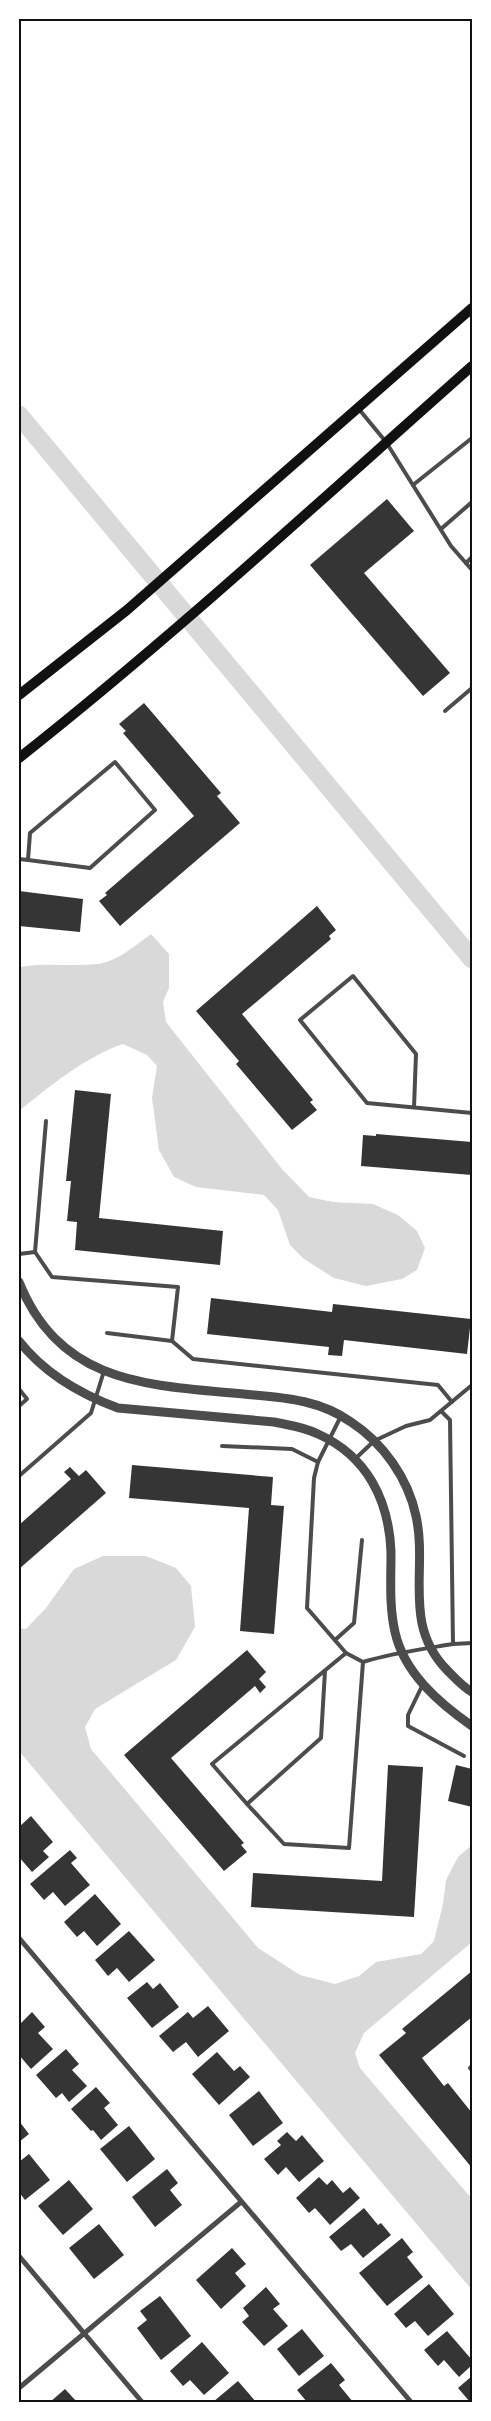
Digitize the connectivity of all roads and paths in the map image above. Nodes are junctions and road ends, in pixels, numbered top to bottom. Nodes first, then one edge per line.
1 (472, 308) edge
2 (472, 366) edge
3 (358, 408) junction
4 (472, 438) edge
5 (386, 442) junction
6 (413, 485) junction
7 (472, 502) edge
8 (441, 529) junction
9 (472, 557) edge
10 (466, 562) junction
11 (472, 570) edge
12 (472, 688) edge
13 (19, 695) edge
14 (445, 711) dead end
15 (19, 758) edge
16 (19, 859) edge
17 (28, 860) junction
18 (414, 1107) junction
19 (472, 1113) edge
20 (46, 1122) dead end
21 (35, 1252) junction
22 (19, 1254) edge
23 (19, 1282) edge
24 (107, 1333) dead end
25 (19, 1341) edge
26 (172, 1341) junction
27 (104, 1371) junction
28 (472, 1385) edge
29 (19, 1389) edge
30 (96, 1400) junction
31 (452, 1402) junction
32 (19, 1406) edge
33 (442, 1412) junction
34 (341, 1416) junction
35 (329, 1440) junction
36 (374, 1441) junction
37 (222, 1446) dead end
38 (355, 1459) junction
39 (318, 1462) junction
40 (19, 1476) edge
41 (362, 1540) dead end
42 (335, 1640) junction
43 (472, 1643) edge
44 (453, 1644) junction
45 (429, 1648) junction
46 (346, 1654) junction
47 (403, 1654) junction
48 (363, 1662) junction
49 (325, 1671) junction
50 (423, 1684) junction
51 (472, 1692) edge
52 (472, 1726) edge
53 (464, 1756) dead end
54 (247, 1804) junction
55 (19, 1938) edge
56 (472, 2066) edge
57 (472, 2070) edge
58 (240, 2202) junction
59 (19, 2256) edge
60 (84, 2333) junction
61 (19, 2388) edge
62 (142, 2402) edge
63 (411, 2402) edge

1 - 3 main road
2 - 5 main road
3 - 5 lane
3 - 13 main road
4 - 6 lane
5 - 6 lane
5 - 15 main road
6 - 8 lane
7 - 8 lane
8 - 10 lane
9 - 10 lane
10 - 11 lane
12 - 14 lane
16 - 17 lane
17 - 17 lane
18 - 18 lane
18 - 19 lane
20 - 21 lane
21 - 22 lane
21 - 26 lane
23 - 27 street
24 - 26 lane
25 - 30 street
26 - 31 lane
27 - 30 lane
27 - 34 street
28 - 31 lane
29 - 32 lane
30 - 35 street
30 - 40 lane
31 - 33 lane
33 - 36 lane
33 - 44 lane
34 - 35 lane
34 - 36 street
35 - 38 street
35 - 39 lane
36 - 38 lane
36 - 45 street
37 - 39 lane
38 - 47 street
39 - 42 lane
41 - 42 lane
42 - 46 lane
43 - 44 lane
44 - 45 lane
45 - 47 lane
45 - 51 street
46 - 48 lane
46 - 49 lane
47 - 48 lane
47 - 50 street
48 - 54 lane
49 - 54 lane
49 - 54 lane
50 - 52 street
50 - 53 lane
55 - 58 street
56 - 57 lane
58 - 60 street
58 - 63 street
59 - 60 street
60 - 61 street
60 - 62 street

